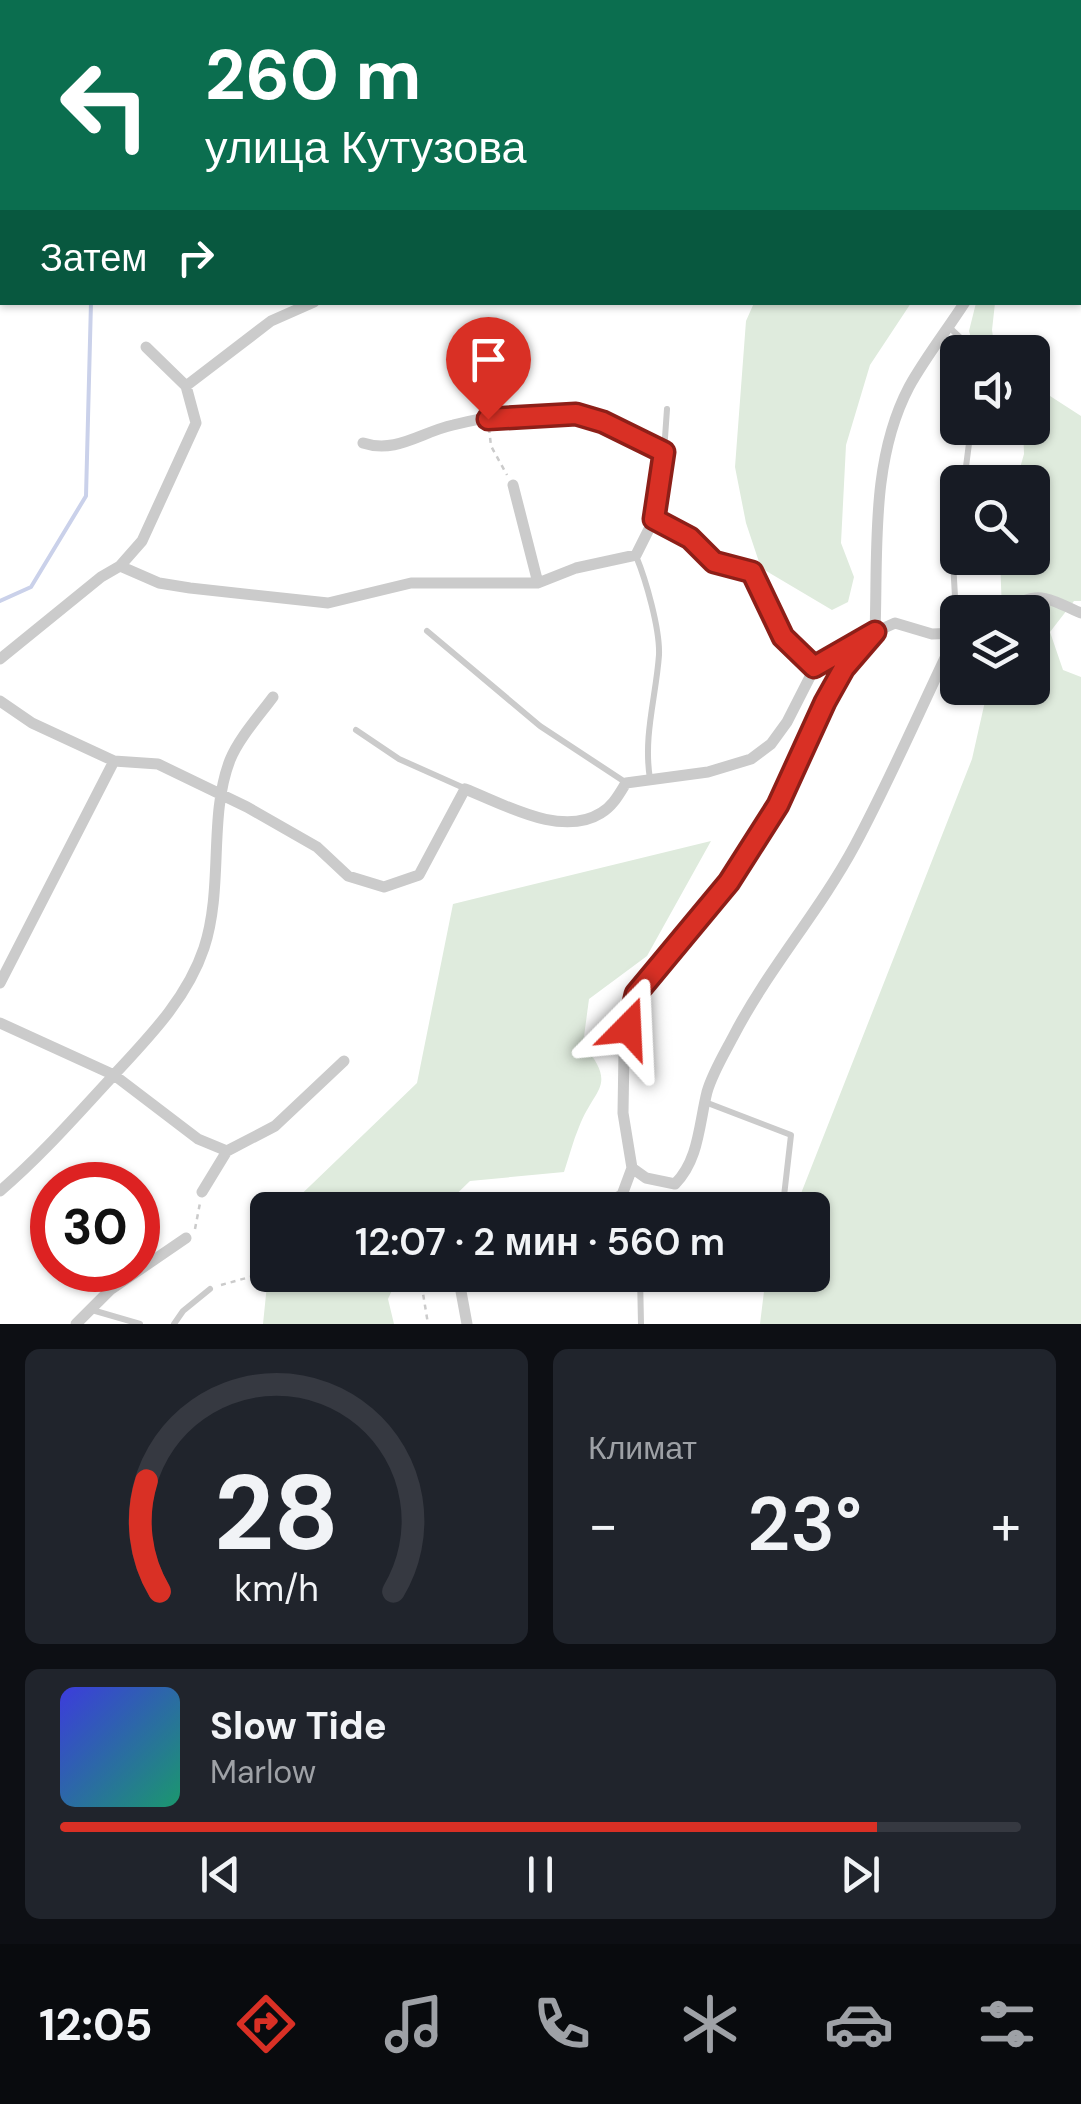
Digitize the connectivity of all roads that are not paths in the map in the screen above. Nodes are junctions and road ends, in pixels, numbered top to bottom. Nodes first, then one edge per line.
1 (307, 305) edge
2 (963, 305) edge
3 (949, 327) junction
4 (957, 335) edge
5 (146, 347) dead end
6 (186, 386) junction
7 (667, 409) dead end
8 (363, 443) dead end
9 (664, 452) junction
10 (512, 485) road end
11 (654, 519) junction
12 (636, 555) junction
13 (120, 566) junction
14 (538, 583) junction
15 (1050, 599) edge
16 (1081, 612) edge
17 (427, 631) dead end
18 (875, 632) junction
19 (940, 634) edge
20 (0, 659) edge
21 (814, 667) junction
22 (940, 668) edge
23 (272, 697) dead end
24 (0, 701) edge
25 (356, 730) dead end
26 (114, 761) junction
27 (650, 780) junction
28 (626, 783) junction
29 (465, 789) junction
30 (220, 797) junction
31 (0, 983) edge
32 (0, 1023) edge
33 (344, 1061) dead end
34 (114, 1076) junction
35 (706, 1102) junction
36 (228, 1152) junction
37 (632, 1168) junction
38 (0, 1191) edge
39 (202, 1192) road end
40 (623, 1192) edge
41 (784, 1192) edge
42 (186, 1238) road end
43 (210, 1289) road end
44 (461, 1292) edge
45 (640, 1292) edge
46 (92, 1310) junction
47 (76, 1324) edge
48 (140, 1324) edge
49 (174, 1324) edge
50 (467, 1324) edge
51 (641, 1324) edge

1 - 6 street
2 - 3 street
3 - 4 lane
3 - 18 street
5 - 6 street
6 - 13 street
7 - 9 lane
8 - 9 street
9 - 11 street
10 - 14 street
11 - 12 street
11 - 21 street
12 - 14 street
12 - 27 lane
13 - 14 street
13 - 20 street
15 - 16 street
17 - 28 lane
18 - 19 street
18 - 21 street
18 - 37 street
21 - 27 street
22 - 35 street
23 - 30 street
24 - 26 street
25 - 29 lane
26 - 30 street
26 - 31 street
27 - 28 street
28 - 29 street
29 - 30 street
30 - 34 street
32 - 34 street
33 - 36 street
34 - 36 street
34 - 38 street
35 - 37 street
35 - 41 lane
36 - 39 street
37 - 40 street
42 - 46 street
43 - 49 lane
44 - 50 street
45 - 51 lane
46 - 47 street
46 - 48 lane

